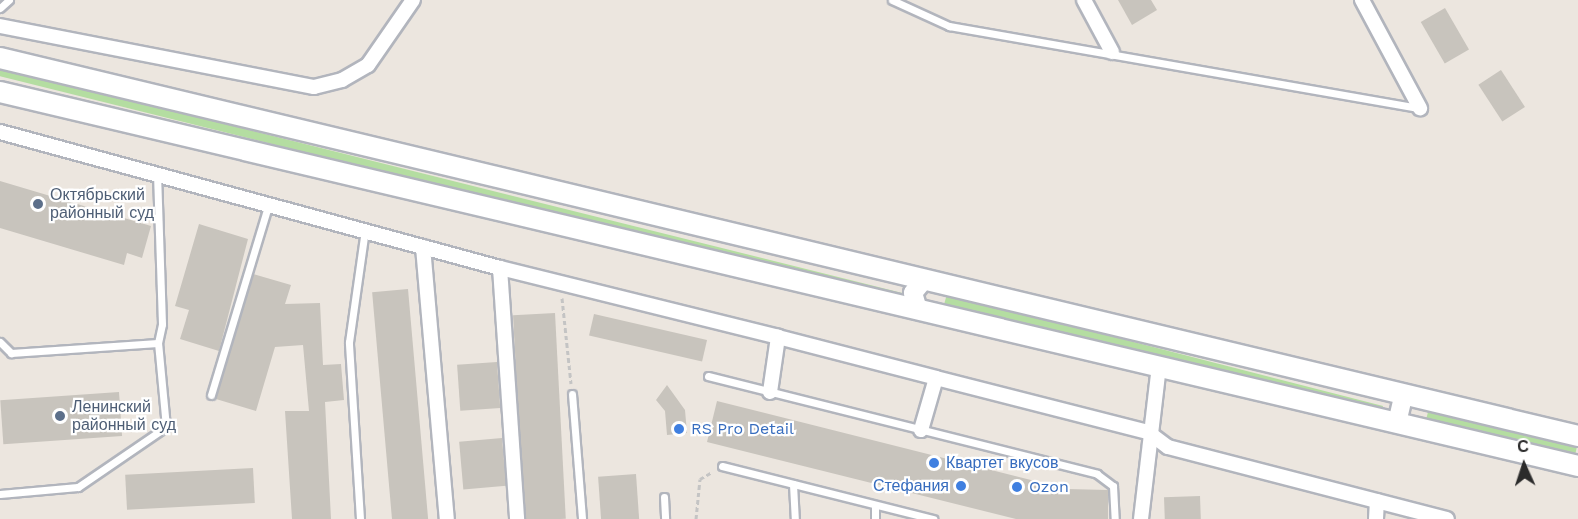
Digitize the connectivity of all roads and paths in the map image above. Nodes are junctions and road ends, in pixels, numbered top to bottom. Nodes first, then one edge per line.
1 (9, 0) edge
2 (413, 0) edge
3 (892, 0) edge
4 (1084, 0) edge
5 (1362, 0) edge
6 (0, 8) edge
7 (0, 26) edge
8 (1112, 52) junction
9 (0, 58) edge
10 (0, 92) edge
11 (1420, 108) joint
12 (0, 132) edge
13 (157, 176) junction
14 (269, 203) junction
15 (365, 228) junction
16 (423, 247) junction
17 (500, 268) junction
18 (924, 280) junction
19 (560, 285) junction
20 (918, 310) junction
21 (778, 337) junction
22 (0, 342) edge
23 (158, 343) junction
24 (1159, 366) junction
25 (708, 376) dead end
26 (936, 378) junction
27 (770, 392) junction
28 (572, 394) joint
29 (211, 395) dead end
30 (1403, 398) junction
31 (1397, 423) junction
32 (921, 430) junction
33 (1148, 432) junction
34 (1578, 436) edge
35 (722, 466) joint
36 (1578, 466) edge
37 (792, 484) junction
38 (0, 494) edge
39 (664, 497) dead end
40 (1377, 501) junction
41 (874, 505) junction
42 (360, 519) edge
43 (447, 519) edge
44 (517, 519) edge
45 (582, 519) edge
46 (664, 519) edge
47 (696, 519) edge
48 (795, 519) edge
49 (875, 519) edge
50 (933, 519) edge
51 (1115, 519) edge
52 (1141, 519) edge
53 (1376, 519) edge
54 (1447, 519) edge

1 - 6 lane
2 - 7 street
3 - 8 lane
4 - 8 street
5 - 11 street
8 - 11 lane
9 - 18 main road
10 - 20 main road
12 - 13 street
13 - 14 street
13 - 23 lane
14 - 15 street
14 - 29 lane
15 - 16 street
15 - 42 lane
16 - 17 street
16 - 43 street
17 - 19 street
17 - 44 street
18 - 20 street
18 - 30 main road
19 - 21 street
19 - 28 path
20 - 24 main road
21 - 26 street
21 - 27 street
22 - 23 lane
23 - 38 lane
24 - 31 main road
24 - 33 street
25 - 27 lane
26 - 32 street
26 - 33 street
27 - 32 lane
28 - 45 lane
30 - 31 street
30 - 34 main road
31 - 36 main road
32 - 51 lane
33 - 40 street
33 - 52 street
35 - 37 lane
35 - 47 path
37 - 41 lane
37 - 48 lane
39 - 46 lane
40 - 53 street
40 - 54 street
41 - 49 lane
41 - 50 lane

